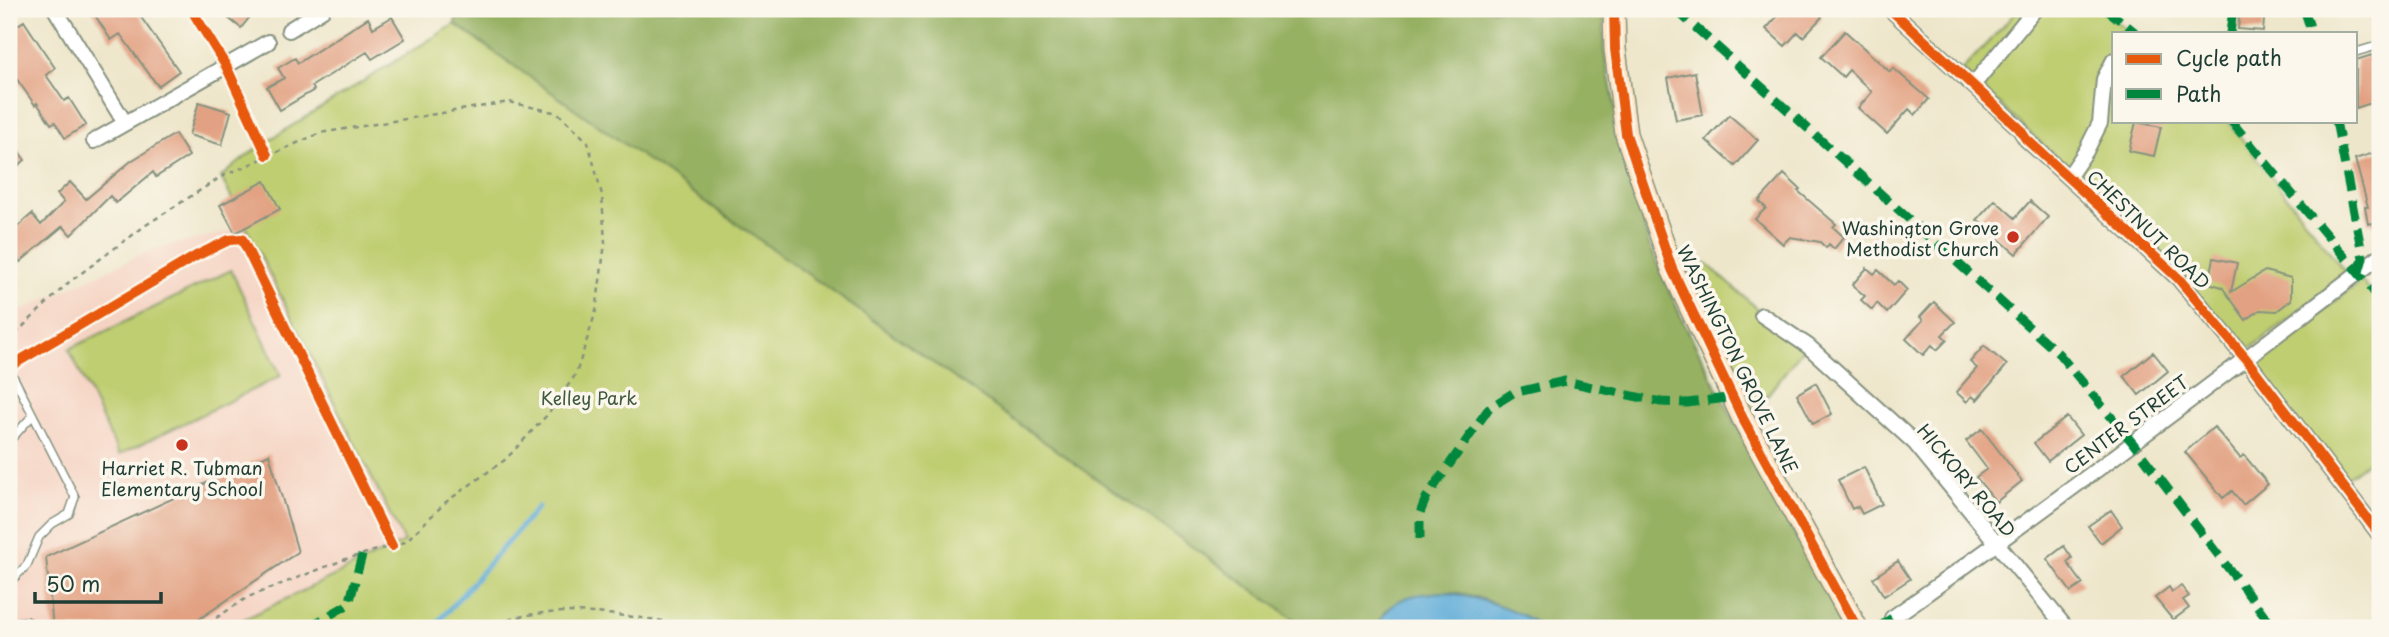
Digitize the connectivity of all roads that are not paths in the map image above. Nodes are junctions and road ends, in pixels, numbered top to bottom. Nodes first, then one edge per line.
1 (55, 9) edge
2 (323, 9) edge
3 (1614, 9) edge
4 (1890, 9) edge
5 (2035, 9) edge
6 (289, 30) dead end
7 (268, 42) dead end
8 (2380, 45) edge
9 (2358, 51) edge
10 (2112, 64) edge
11 (1973, 85) junction
12 (2112, 115) edge
13 (125, 123) junction
14 (2099, 123) junction
15 (94, 141) dead end
16 (2069, 176) junction
17 (2380, 256) edge
18 (1762, 315) dead end
19 (2246, 359) junction
20 (9, 376) edge
21 (33, 415) junction
22 (9, 437) edge
23 (2380, 535) edge
24 (1997, 545) junction
25 (9, 583) edge
26 (1892, 618) dead end
27 (9, 623) edge
28 (39, 628) edge
29 (1857, 628) edge
30 (2066, 628) edge

1 - 13 street
2 - 6 street
3 - 29 street, WASHINGTON GROVE LANE
4 - 11 street, CHESTNUT ROAD
5 - 11 street
7 - 13 street
8 - 9 lane
10 - 14 street
11 - 16 street, CHESTNUT ROAD
12 - 14 street
13 - 15 street
14 - 16 street
16 - 19 street, CHESTNUT ROAD
17 - 19 street, CENTER STREET
18 - 24 street, HICKORY ROAD
19 - 23 street, CHESTNUT ROAD
19 - 24 street, CENTER STREET
20 - 21 lane
21 - 22 lane
21 - 25 lane
24 - 26 street, CENTER STREET
24 - 30 street, HICKORY ROAD
27 - 28 lane

